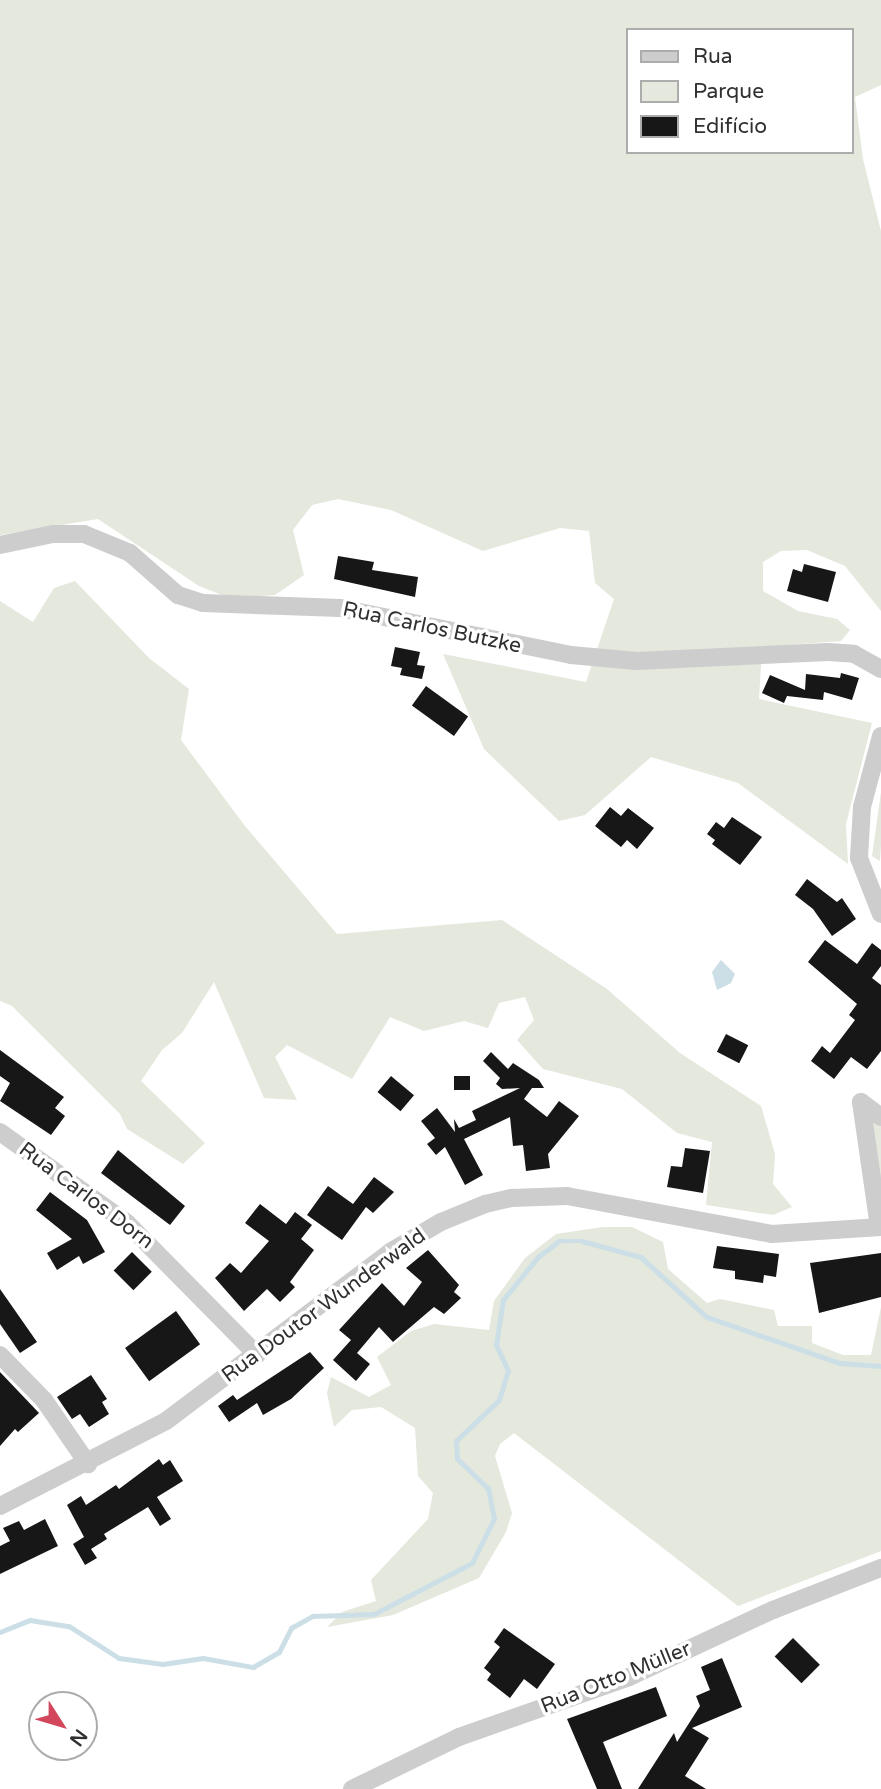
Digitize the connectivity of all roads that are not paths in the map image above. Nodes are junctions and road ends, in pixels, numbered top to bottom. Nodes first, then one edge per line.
1 (0, 545) edge
2 (881, 669) edge
3 (881, 736) edge
4 (881, 914) edge
5 (881, 1117) edge
6 (0, 1132) edge
7 (880, 1227) edge
8 (0, 1355) edge
9 (257, 1355) junction
10 (88, 1464) junction
11 (3, 1500) edge
12 (881, 1568) edge
13 (352, 1789) edge

1 - 2 street, Rua Carlos Butzke
3 - 4 street
5 - 7 street
6 - 9 street, Rua Carlos Dorn
7 - 9 street, Rua Doutor Wunderwald
8 - 10 street
9 - 10 street, Rua Doutor Wunderwald
10 - 11 street, Rua Doutor Wunderwald
12 - 13 street, Rua Otto Müller

